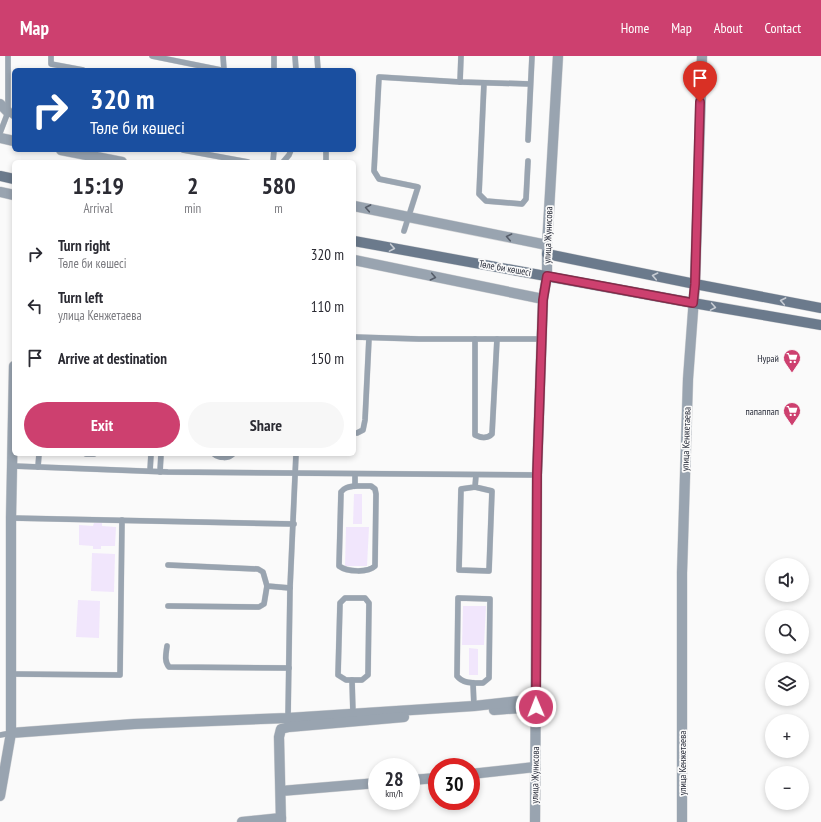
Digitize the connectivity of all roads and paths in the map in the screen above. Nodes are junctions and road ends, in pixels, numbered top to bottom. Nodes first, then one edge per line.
1 (8, 56) edge
2 (51, 56) edge
3 (152, 56) edge
4 (223, 56) edge
5 (274, 56) edge
6 (295, 56) edge
7 (317, 56) edge
8 (461, 56) edge
9 (532, 56) edge
10 (558, 56) edge
11 (702, 56) edge
12 (72, 68) edge
13 (211, 68) edge
14 (224, 68) edge
15 (274, 68) edge
16 (296, 68) edge
17 (318, 68) edge
18 (460, 82) junction
19 (484, 83) junction
20 (530, 84) junction
21 (0, 104) edge
22 (11, 115) edge
23 (0, 133) edge
24 (0, 138) edge
25 (528, 140) dead end
26 (12, 141) edge
27 (71, 152) edge
28 (194, 152) edge
29 (112, 160) edge
30 (237, 160) edge
31 (528, 161) dead end
32 (0, 176) edge
33 (12, 179) edge
34 (0, 192) edge
35 (12, 195) edge
36 (356, 206) edge
37 (409, 216) junction
38 (404, 231) dead end
39 (356, 241) edge
40 (547, 249) junction
41 (356, 260) edge
42 (547, 276) junction
43 (695, 284) junction
44 (543, 300) junction
45 (693, 303) junction
46 (821, 308) edge
47 (821, 325) edge
48 (356, 337) edge
49 (369, 338) junction
50 (475, 339) junction
51 (497, 339) junction
52 (542, 339) junction
53 (356, 433) edge
54 (13, 456) edge
55 (39, 456) edge
56 (151, 456) edge
57 (161, 456) edge
58 (218, 456) edge
59 (230, 456) edge
60 (296, 456) edge
61 (13, 466) junction
62 (38, 467) junction
63 (150, 471) junction
64 (160, 472) junction
65 (295, 473) junction
66 (355, 474) junction
67 (476, 475) junction
68 (537, 475) junction
69 (355, 486) junction
70 (475, 487) junction
71 (12, 518) junction
72 (122, 520) junction
73 (294, 524) junction
74 (168, 565) dead end
75 (267, 586) junction
76 (290, 588) junction
77 (168, 606) dead end
78 (168, 646) dead end
79 (289, 668) junction
80 (11, 674) junction
81 (352, 680) junction
82 (473, 683) junction
83 (536, 703) junction
84 (474, 706) junction
85 (353, 714) junction
86 (288, 718) junction
87 (11, 733) junction
88 (0, 735) edge
89 (535, 767) junction
90 (480, 773) edge
91 (368, 784) edge
92 (281, 790) junction
93 (0, 796) edge
94 (281, 820) edge
95 (242, 822) edge
96 (535, 822) edge
97 (682, 822) edge

1 - 22 lane
2 - 12 lane
3 - 13 lane
4 - 14 lane
5 - 15 lane
6 - 16 lane
7 - 17 lane
8 - 18 lane
9 - 20 lane
10 - 40 street, улица Жунисова
11 - 43 street, улица Кенжетаева
18 - 19 lane
18 - 37 lane
19 - 20 lane
19 - 31 lane
20 - 25 lane
21 - 22 street
22 - 23 lane
24 - 26 street
27 - 29 street
28 - 30 lane
32 - 33 main road
34 - 35 street
37 -> 36 street
37 - 38 lane
40 -> 37 street
39 -> 42 main road, Төле би көшесі
40 - 42 street, улица Жунисова
43 -> 40 main road
41 -> 44 street
42 - 44 street, улица Жунисова
42 - 45 main road, Төле би көшесі
43 - 45 street, улица Кенжетаева
46 -> 43 main road
44 - 52 street, улица Жунисова
45 -> 47 main road, Төле би көшесі
45 - 97 street, улица Кенжетаева
48 - 49 lane
49 - 50 lane
49 - 53 lane
50 - 51 lane
50 - 51 lane
51 - 52 lane
52 - 68 street, улица Жунисова
54 - 61 street
55 - 62 lane
56 - 63 lane
57 - 64 lane
58 - 59 lane
60 - 65 lane
61 - 62 lane
61 - 71 street
62 - 63 lane
63 - 64 lane
64 - 65 lane
65 - 66 lane
65 - 73 lane
66 - 67 lane
66 - 69 lane
67 - 68 lane
67 - 70 lane
68 - 83 street, улица Жунисова
69 - 69 lane
70 - 70 lane
71 - 72 lane
71 - 80 street
72 - 73 lane
72 - 80 lane
73 - 76 lane
74 - 75 lane
75 - 76 lane
75 - 77 lane
76 - 79 lane
78 - 79 lane
79 - 86 lane
80 - 87 street
81 - 81 lane
81 - 85 lane
82 - 82 lane
82 - 84 lane
83 - 84 street
83 - 89 street, улица Жунисова
83 - 92 street
84 - 85 street
85 - 86 street
86 - 87 street
87 - 88 lane
87 - 93 street
89 - 90 street
89 - 96 street, улица Жунисова
91 - 92 street
92 - 94 street
94 - 95 street

